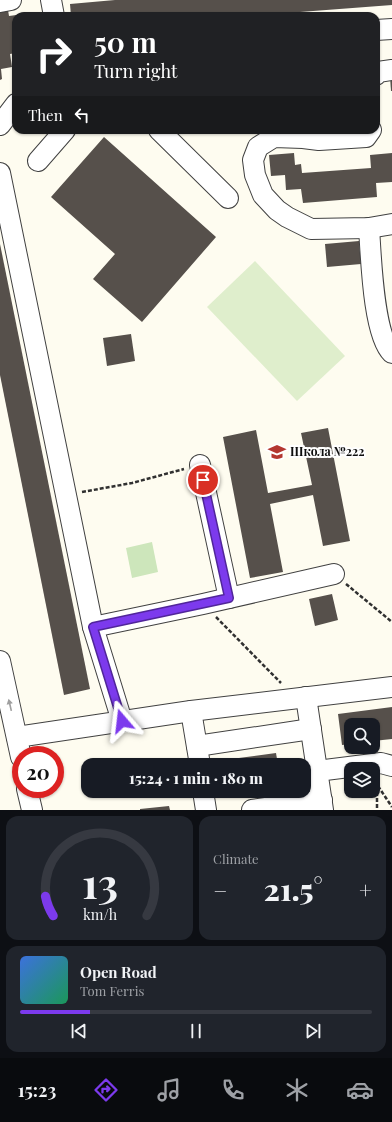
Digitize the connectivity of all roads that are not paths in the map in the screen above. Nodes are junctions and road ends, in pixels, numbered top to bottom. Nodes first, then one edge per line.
1 (11, 0) edge
2 (51, 0) edge
3 (0, 2) edge
4 (53, 12) edge
5 (392, 29) edge
6 (380, 30) edge
7 (392, 70) edge
8 (380, 72) edge
9 (12, 109) edge
10 (0, 125) edge
11 (62, 134) edge
12 (163, 134) edge
13 (368, 134) edge
14 (38, 161) dead end
15 (0, 173) edge
16 (228, 198) dead end
17 (392, 224) edge
18 (369, 228) junction
19 (392, 353) edge
20 (200, 465) road end
21 (334, 574) road end
22 (229, 598) junction
23 (93, 627) junction
24 (0, 661) edge
25 (392, 687) edge
26 (301, 698) junction
27 (192, 711) junction
28 (122, 721) junction
29 (311, 729) junction
30 (17, 737) junction
31 (19, 746) edge
32 (197, 746) junction
33 (199, 758) edge
34 (384, 764) edge
35 (317, 771) junction
36 (29, 798) edge
37 (204, 798) edge
38 (323, 805) edge
39 (32, 810) edge
40 (206, 810) edge
41 (252, 810) edge

1 - 3 street
2 - 4 street
5 - 6 street
7 - 8 street
9 - 10 street
11 - 14 street
12 - 16 street
13 - 18 street
15 - 23 street
17 - 18 street
18 - 19 street
20 - 22 street
21 - 22 street
22 - 23 street
23 - 28 street
30 -> 24 street
25 - 26 street
26 - 27 street
26 - 29 street
27 - 28 street
27 - 32 street
28 - 30 street
29 - 32 street
29 - 35 street
30 - 31 street
32 - 33 street
34 - 35 street
35 - 38 street
36 - 39 street
37 - 40 street
38 - 41 street

